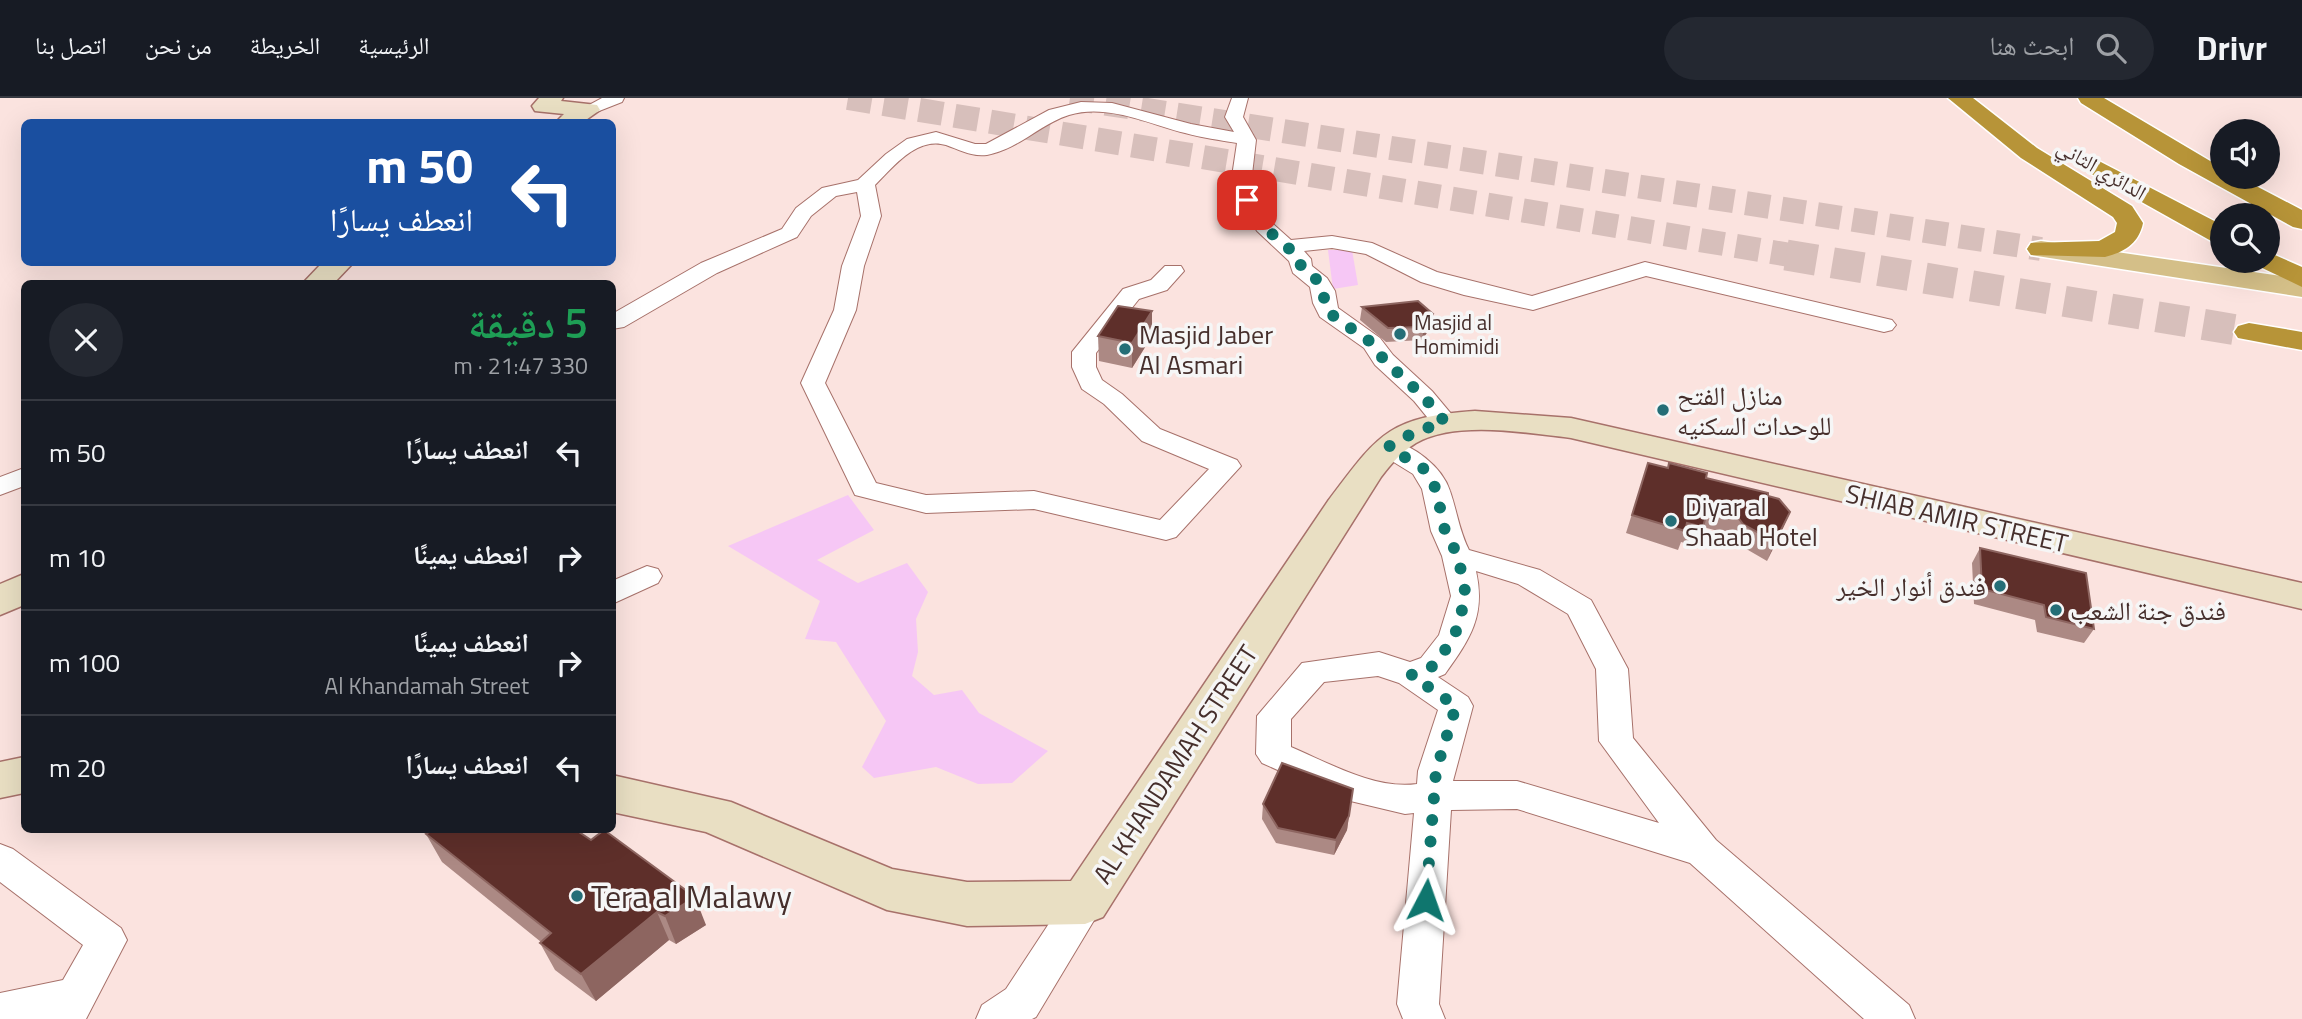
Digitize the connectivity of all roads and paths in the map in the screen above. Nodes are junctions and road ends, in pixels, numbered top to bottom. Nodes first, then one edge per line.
1 (552, 98) edge
2 (616, 98) edge
3 (1240, 98) edge
4 (1959, 98) edge
5 (1984, 98) edge
6 (2079, 102) edge
7 (589, 110) junction
8 (572, 119) edge
9 (1247, 140) junction
10 (2051, 140) dead end
11 (2119, 143) dead end
12 (2079, 156) dead end
13 (864, 184) junction
14 (2302, 221) edge
15 (2210, 229) edge
16 (2280, 241) edge
17 (1286, 247) junction
18 (2041, 249) joint
19 (2302, 253) edge
20 (336, 266) edge
21 (2280, 266) edge
22 (1173, 271) dead end
23 (2302, 278) edge
24 (320, 280) edge
25 (2302, 288) edge
26 (616, 322) edge
27 (1884, 325) dead end
28 (2249, 332) tunnel mouth
29 (2302, 340) edge
30 (1445, 422) junction
31 (1388, 447) junction
32 (21, 477) edge
33 (0, 487) edge
34 (1458, 556) junction
35 (647, 576) dead end
36 (21, 589) edge
37 (616, 592) edge
38 (2302, 596) edge
39 (0, 602) edge
40 (1411, 675) junction
41 (21, 776) edge
42 (0, 780) edge
43 (616, 794) edge
44 (1434, 796) junction
45 (1703, 851) junction
46 (0, 860) edge
47 (1085, 902) junction
48 (71, 1008) edge
49 (0, 1012) edge
50 (997, 1019) edge
51 (1424, 1019) edge
52 (1894, 1019) edge

1 - 7 street
2 - 7 street
3 - 9 street
4 - 18 highway
5 - 10 highway, الدائري الثاني
6 - 11 highway, الدائري الثاني
6 - 14 highway
7 - 8 street
9 - 13 street
9 - 17 street
12 - 15 highway, الدائري الثاني
13 - 22 street
13 - 26 street
16 - 19 highway
17 - 27 street
17 - 30 street
18 - 25 main road
20 - 24 street
21 - 23 highway
28 - 29 highway
30 - 31 street, AL KHANDAMAH STREET
30 - 38 street, SHIAB AMIR STREET
31 - 34 street
31 - 47 street, AL KHANDAMAH STREET
32 - 33 street
34 - 40 street
34 - 45 street
35 - 37 street
36 - 39 street
40 - 44 street
40 - 44 street
41 - 42 street
43 - 47 street, AL KHANDAMAH STREET
44 - 45 street
44 - 51 street
45 - 52 street
46 - 48 street
47 - 50 street
48 - 49 street

